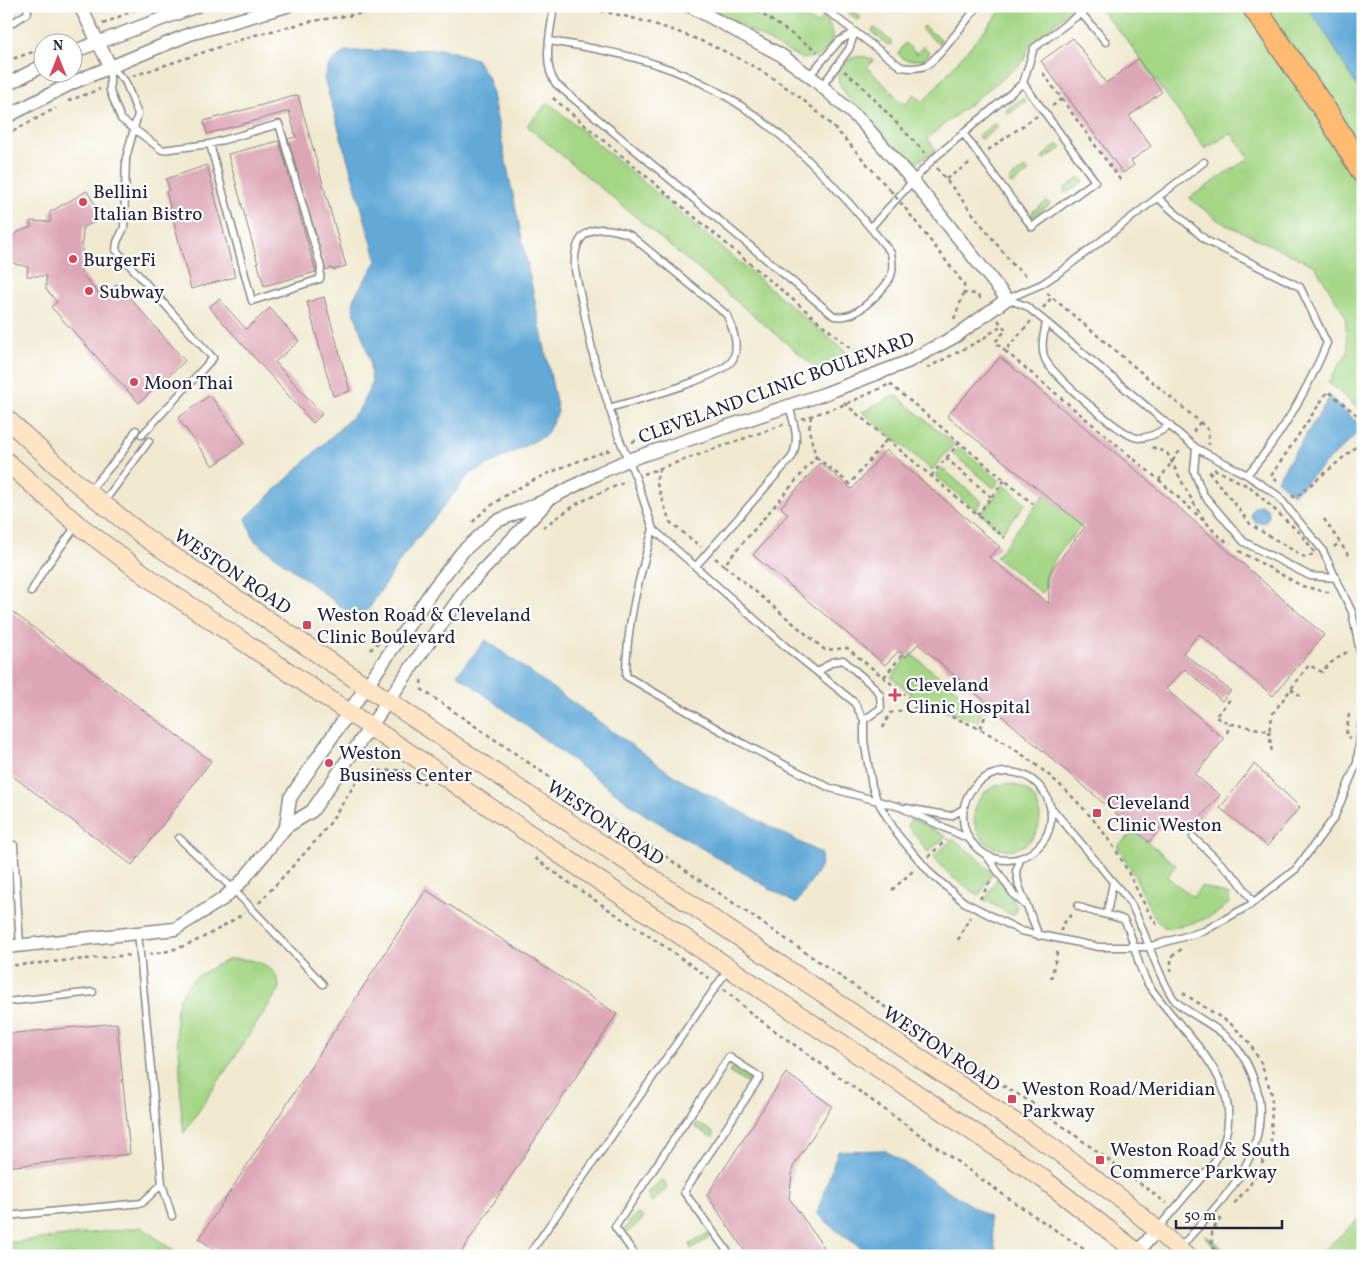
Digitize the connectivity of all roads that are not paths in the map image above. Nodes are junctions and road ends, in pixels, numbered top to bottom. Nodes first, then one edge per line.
1 (27, 6) edge
2 (80, 6) edge
3 (197, 6) edge
4 (287, 6) edge
5 (554, 6) edge
6 (690, 6) edge
7 (821, 6) edge
8 (978, 6) edge
9 (1253, 6) edge
10 (6, 27) edge
11 (855, 32) junction
12 (97, 41) junction
13 (550, 41) junction
14 (1106, 42) dead end
15 (82, 48) edge
16 (110, 66) junction
17 (32, 71) edge
18 (809, 76) junction
19 (1023, 83) junction
20 (6, 85) edge
21 (822, 86) junction
22 (6, 117) edge
23 (135, 130) junction
24 (963, 133) junction
25 (210, 144) junction
26 (1204, 162) dead end
27 (1363, 172) edge
28 (914, 182) junction
29 (1158, 198) junction
30 (871, 227) junction
31 (1007, 299) junction
32 (1046, 322) junction
33 (788, 406) junction
34 (609, 408) junction
35 (6, 418) edge
36 (1170, 425) junction
37 (136, 430) dead end
38 (142, 436) dead end
39 (149, 441) dead end
40 (1196, 448) junction
41 (628, 460) junction
42 (6, 461) edge
43 (1247, 475) junction
44 (88, 492) junction
45 (551, 498) junction
46 (102, 504) junction
47 (78, 524) junction
48 (653, 529) junction
49 (696, 566) junction
50 (1336, 578) junction
51 (31, 592) dead end
52 (1363, 667) edge
53 (818, 672) junction
54 (368, 688) junction
55 (389, 702) junction
56 (1363, 707) edge
57 (348, 712) junction
58 (864, 720) junction
59 (370, 726) junction
60 (877, 800) junction
61 (1050, 806) junction
62 (900, 807) junction
63 (963, 809) junction
64 (286, 827) junction
65 (1193, 837) dead end
66 (179, 838) dead end
67 (969, 839) junction
68 (14, 845) dead end
69 (985, 854) junction
70 (1021, 858) junction
71 (1113, 882) junction
72 (234, 890) junction
73 (1253, 902) junction
74 (1078, 906) dead end
75 (1028, 908) junction
76 (1107, 913) junction
77 (138, 933) junction
78 (1039, 936) junction
79 (20, 946) junction
80 (6, 947) edge
81 (1135, 948) junction
82 (1148, 948) junction
83 (729, 967) junction
84 (323, 984) dead end
85 (93, 992) dead end
86 (6, 1002) edge
87 (162, 1184) junction
88 (6, 1216) edge
89 (172, 1216) dead end
90 (1158, 1229) junction
91 (1180, 1254) edge
92 (1138, 1255) edge
93 (528, 1256) edge
94 (636, 1256) edge
95 (731, 1256) edge

1 - 10 lane
2 - 12 street
3 - 12 street
4 - 16 street
5 - 13 lane
6 - 18 street
7 - 11 lane
8 - 11 lane
9 - 27 highway
11 - 18 lane
11 - 21 lane
12 - 15 street
12 - 16 street
13 - 30 lane
13 - 30 lane
14 - 19 lane
16 - 22 street
16 - 23 lane
16 - 23 lane
17 - 20 street
18 - 21 street
19 - 24 lane
19 - 24 lane
21 - 28 street
23 - 25 lane
23 - 38 lane
24 - 28 lane
25 - 25 lane
26 - 29 lane
28 - 30 lane
28 - 31 street
29 - 31 lane
29 - 43 lane
31 - 32 lane
31 - 33 street, CLEVELAND CLINIC BOULEVARD
32 - 36 lane
32 - 36 lane
33 - 41 street, CLEVELAND CLINIC BOULEVARD
33 - 49 lane
34 - 34 lane
34 - 41 lane
35 - 44 main road, WESTON ROAD
36 - 40 lane
37 - 44 lane
39 - 46 lane
40 - 43 lane
40 - 50 lane
41 - 45 street, CLEVELAND CLINIC BOULEVARD
41 - 48 lane
42 - 47 main road
43 - 50 lane
44 - 46 main road, WESTON ROAD
45 - 54 street, CLEVELAND CLINIC BOULEVARD
45 - 55 street, CLEVELAND CLINIC BOULEVARD
46 - 54 main road, WESTON ROAD
47 - 51 lane
47 - 57 main road
48 - 49 lane
48 - 60 lane
49 - 53 lane
50 - 52 lane
53 - 58 lane
53 - 58 lane
54 - 55 main road, WESTON ROAD
54 - 57 street, CLEVELAND CLINIC BOULEVARD
55 - 59 street, CLEVELAND CLINIC BOULEVARD
55 - 90 main road, WESTON ROAD
56 - 73 lane
57 - 59 main road
57 - 64 street, CLEVELAND CLINIC BOULEVARD
58 - 60 lane
59 - 64 street, CLEVELAND CLINIC BOULEVARD
59 - 83 main road
60 - 62 lane
60 - 78 lane
61 - 63 lane
61 - 70 lane
61 - 71 lane
62 - 63 lane
62 - 67 lane
63 - 67 lane
64 - 72 street
65 - 73 lane
66 - 72 lane
67 - 69 lane
68 - 79 lane
69 - 70 lane
69 - 75 lane
70 - 75 lane
71 - 76 lane
71 - 82 lane
72 - 77 street
72 - 84 lane
73 - 82 lane
74 - 76 lane
75 - 78 lane
76 - 81 lane
77 - 79 street
77 - 87 lane
78 - 81 lane
79 - 80 street
81 - 82 lane
81 - 90 lane
82 - 91 lane
83 - 92 main road
83 - 93 lane
85 - 86 lane
87 - 88 lane
87 - 89 lane
90 - 91 main road, WESTON ROAD
90 - 92 street
94 - 95 lane

